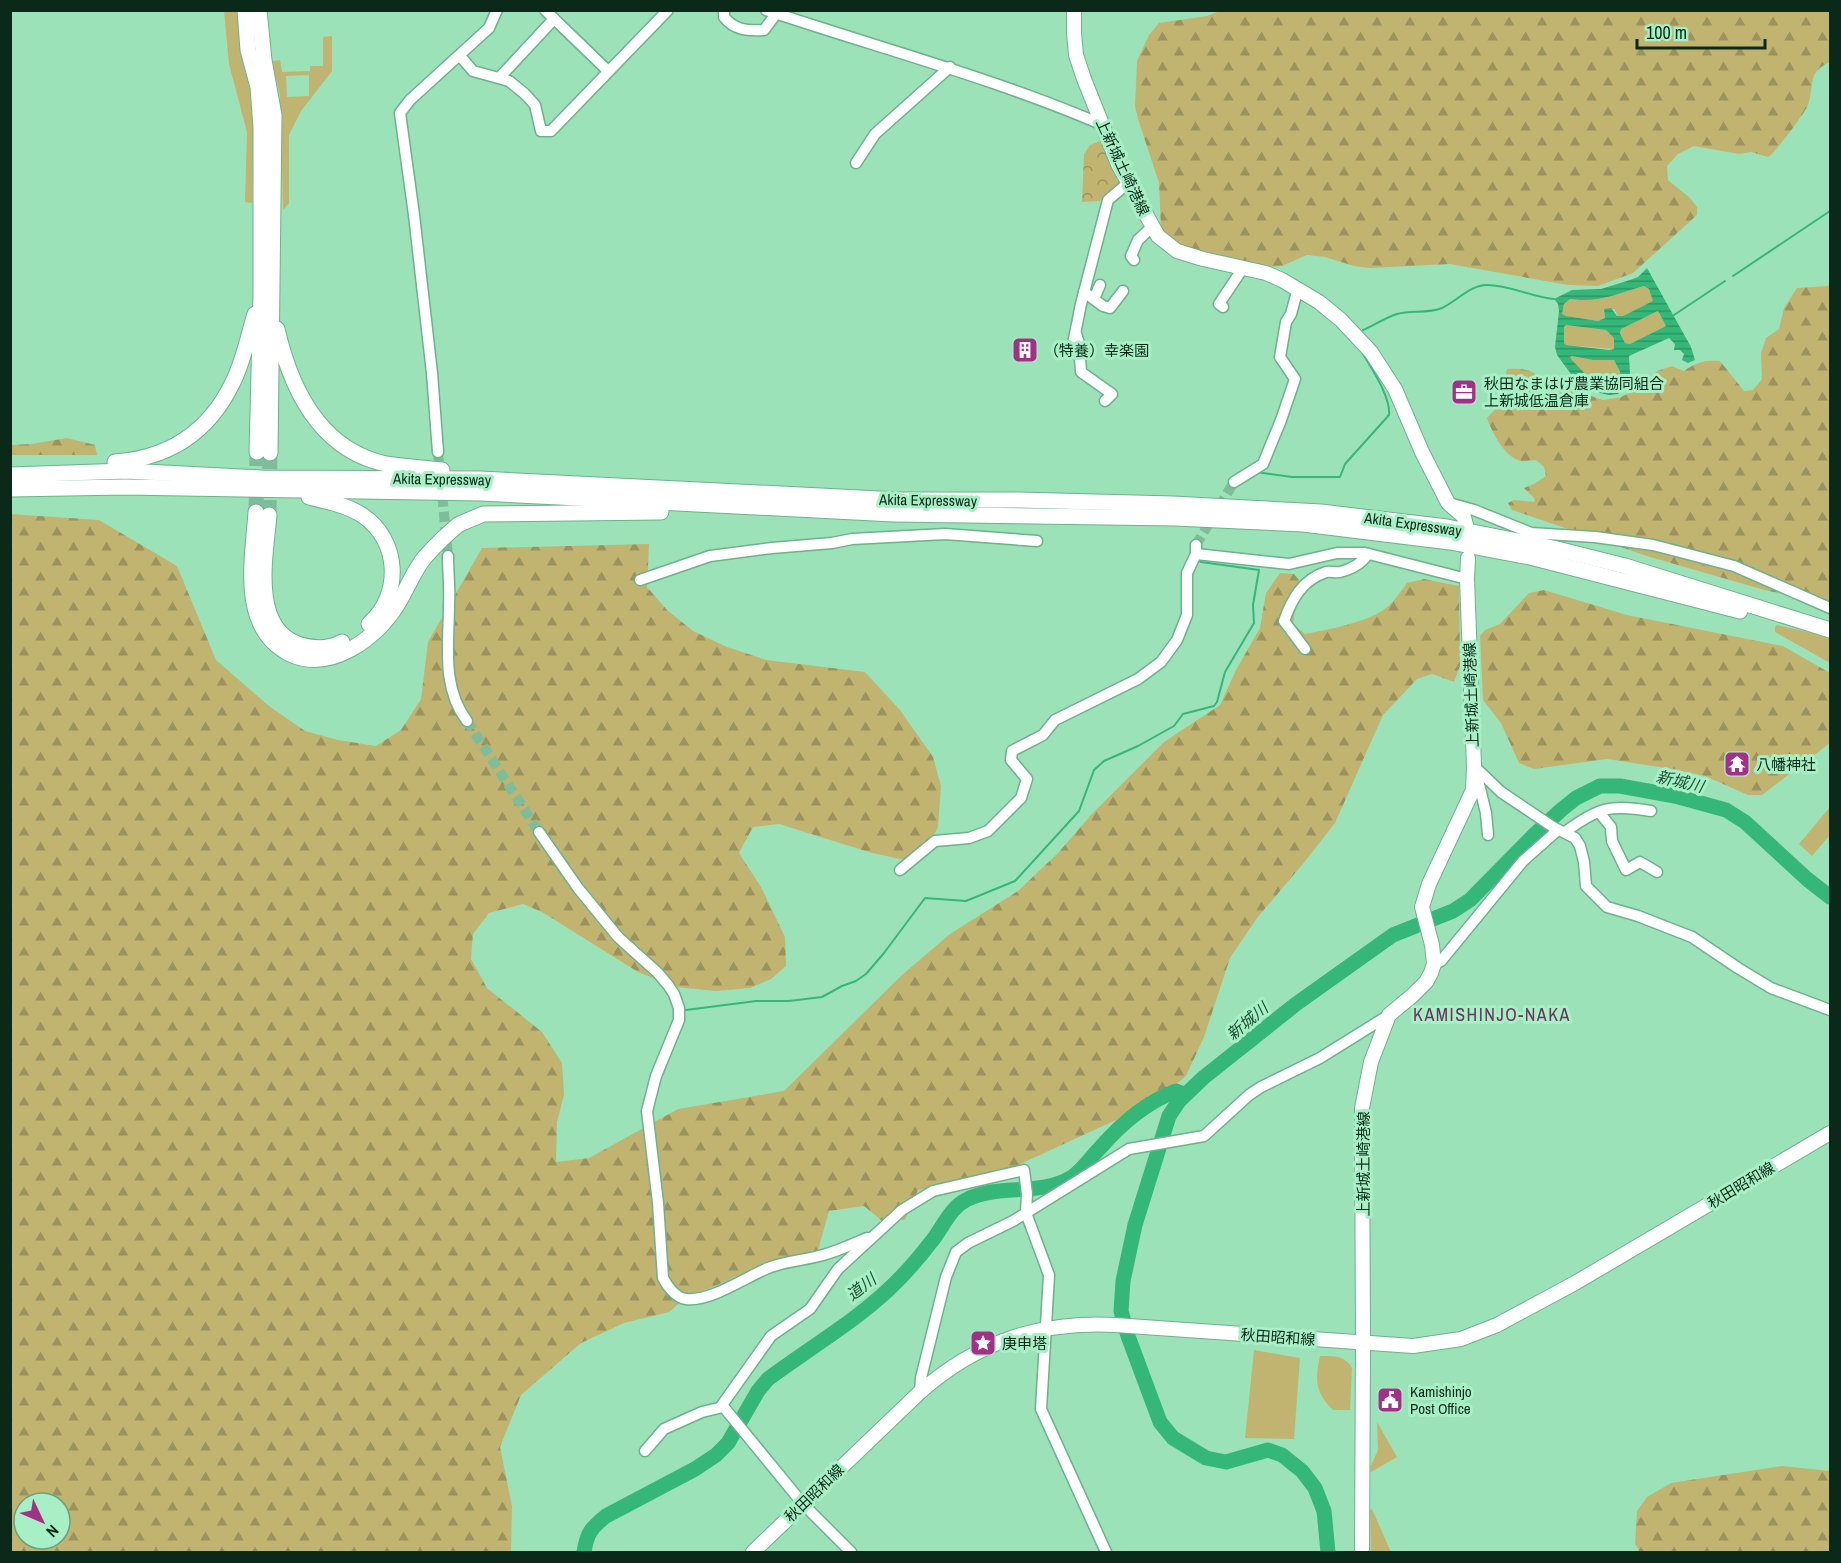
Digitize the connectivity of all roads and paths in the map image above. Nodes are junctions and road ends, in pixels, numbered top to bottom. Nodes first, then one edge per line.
1 (245, 10) edge
2 (259, 10) edge
3 (497, 10) edge
4 (545, 10) edge
5 (668, 10) edge
6 (724, 10) edge
7 (1074, 10) edge
8 (771, 12) edge
9 (554, 19) junction
10 (460, 56) junction
11 (950, 67) junction
12 (609, 71) junction
13 (500, 77) junction
14 (1103, 125) junction
15 (856, 163) dead end
16 (1128, 183) junction
17 (1152, 227) junction
18 (1134, 260) dead end
19 (1243, 268) junction
20 (1100, 285) dead end
21 (1298, 288) junction
22 (1123, 291) dead end
23 (1084, 292) junction
24 (266, 299) junction
25 (1094, 299) junction
26 (1223, 306) dead end
27 (1075, 331) junction
28 (1073, 344) dead end
29 (1105, 401) dead end
30 (264, 452) tunnel mouth
31 (438, 452) tunnel mouth
32 (10, 465) edge
33 (10, 475) edge
34 (573, 482) junction
35 (1234, 482) tunnel mouth
36 (263, 484) junction
37 (10, 489) edge
38 (282, 490) junction
39 (1448, 503) junction
40 (811, 511) junction
41 (1466, 525) dead end
42 (1037, 541) dead end
43 (1368, 554) junction
44 (448, 556) tunnel mouth
45 (1468, 558) dead end
46 (1467, 579) junction
47 (640, 580) dead end
48 (1830, 608) edge
49 (1830, 632) edge
50 (1305, 649) dead end
51 (467, 721) tunnel mouth
52 (1474, 766) junction
53 (1651, 811) dead end
54 (1599, 812) junction
55 (1559, 830) junction
56 (539, 832) tunnel mouth
57 (1488, 835) dead end
58 (900, 870) dead end
59 (1657, 872) dead end
60 (1434, 964) junction
61 (1830, 1010) edge
62 (1389, 1015) junction
63 (1830, 1133) edge
64 (1026, 1213) junction
65 (873, 1236) junction
66 (1045, 1329) junction
67 (1363, 1344) junction
68 (920, 1392) junction
69 (723, 1407) junction
70 (645, 1451) dead end
71 (803, 1504) junction
72 (753, 1552) edge
73 (850, 1552) edge
74 (1106, 1552) edge
75 (1362, 1552) edge

1 - 24 highway
2 - 24 highway
3 - 10 street
4 - 9 street
5 - 12 street
6 - 8 street
7 - 14 main road, 上新城土崎港線
8 - 11 street
9 - 12 street
9 - 13 street
10 - 13 street
10 - 31 street
11 - 14 street
11 - 15 street
12 - 13 street
14 - 16 main road, 上新城土崎港線
16 - 17 main road, 上新城土崎港線
16 - 23 street
17 - 18 street
17 - 19 main road, 上新城土崎港線
19 - 21 main road, 上新城土崎港線
19 - 26 street
20 - 25 street
21 - 35 street
21 - 39 main road, 上新城土崎港線
22 - 25 street
23 - 25 street
23 - 27 street
24 - 30 highway
24 - 32 highway
24 - 34 highway
27 - 28 street
27 - 29 street
33 - 36 highway, Akita Expressway
34 - 36 highway, Akita Expressway
34 - 49 highway, Akita Expressway
36 - 37 highway, Akita Expressway
36 - 38 highway, Akita Expressway
38 - 40 highway, Akita Expressway
38 - 40 highway
39 - 41 main road, 上新城土崎港線
39 - 48 street
40 - 49 highway, Akita Expressway
42 - 47 street
43 - 46 street
43 - 50 street
43 - 58 street
44 - 51 street
45 - 46 main road, 上新城土崎港線
46 - 52 main road, 上新城土崎港線
52 - 55 street
52 - 57 street
52 - 60 main road, 上新城土崎港線
53 - 54 street
54 - 55 street
54 - 59 street
55 - 60 street
55 - 61 street
56 - 65 street
60 - 62 main road, 上新城土崎港線
62 - 64 street
62 - 67 main road, 上新城土崎港線
63 - 67 main road, 秋田昭和線
64 - 65 street
64 - 66 street
64 - 68 street
65 - 69 street
66 - 67 main road, 秋田昭和線
66 - 68 main road, 秋田昭和線
66 - 74 street
67 - 75 main road, 上新城土崎港線
68 - 71 main road, 秋田昭和線
69 - 70 street
69 - 71 street
71 - 72 main road, 秋田昭和線
71 - 73 street

